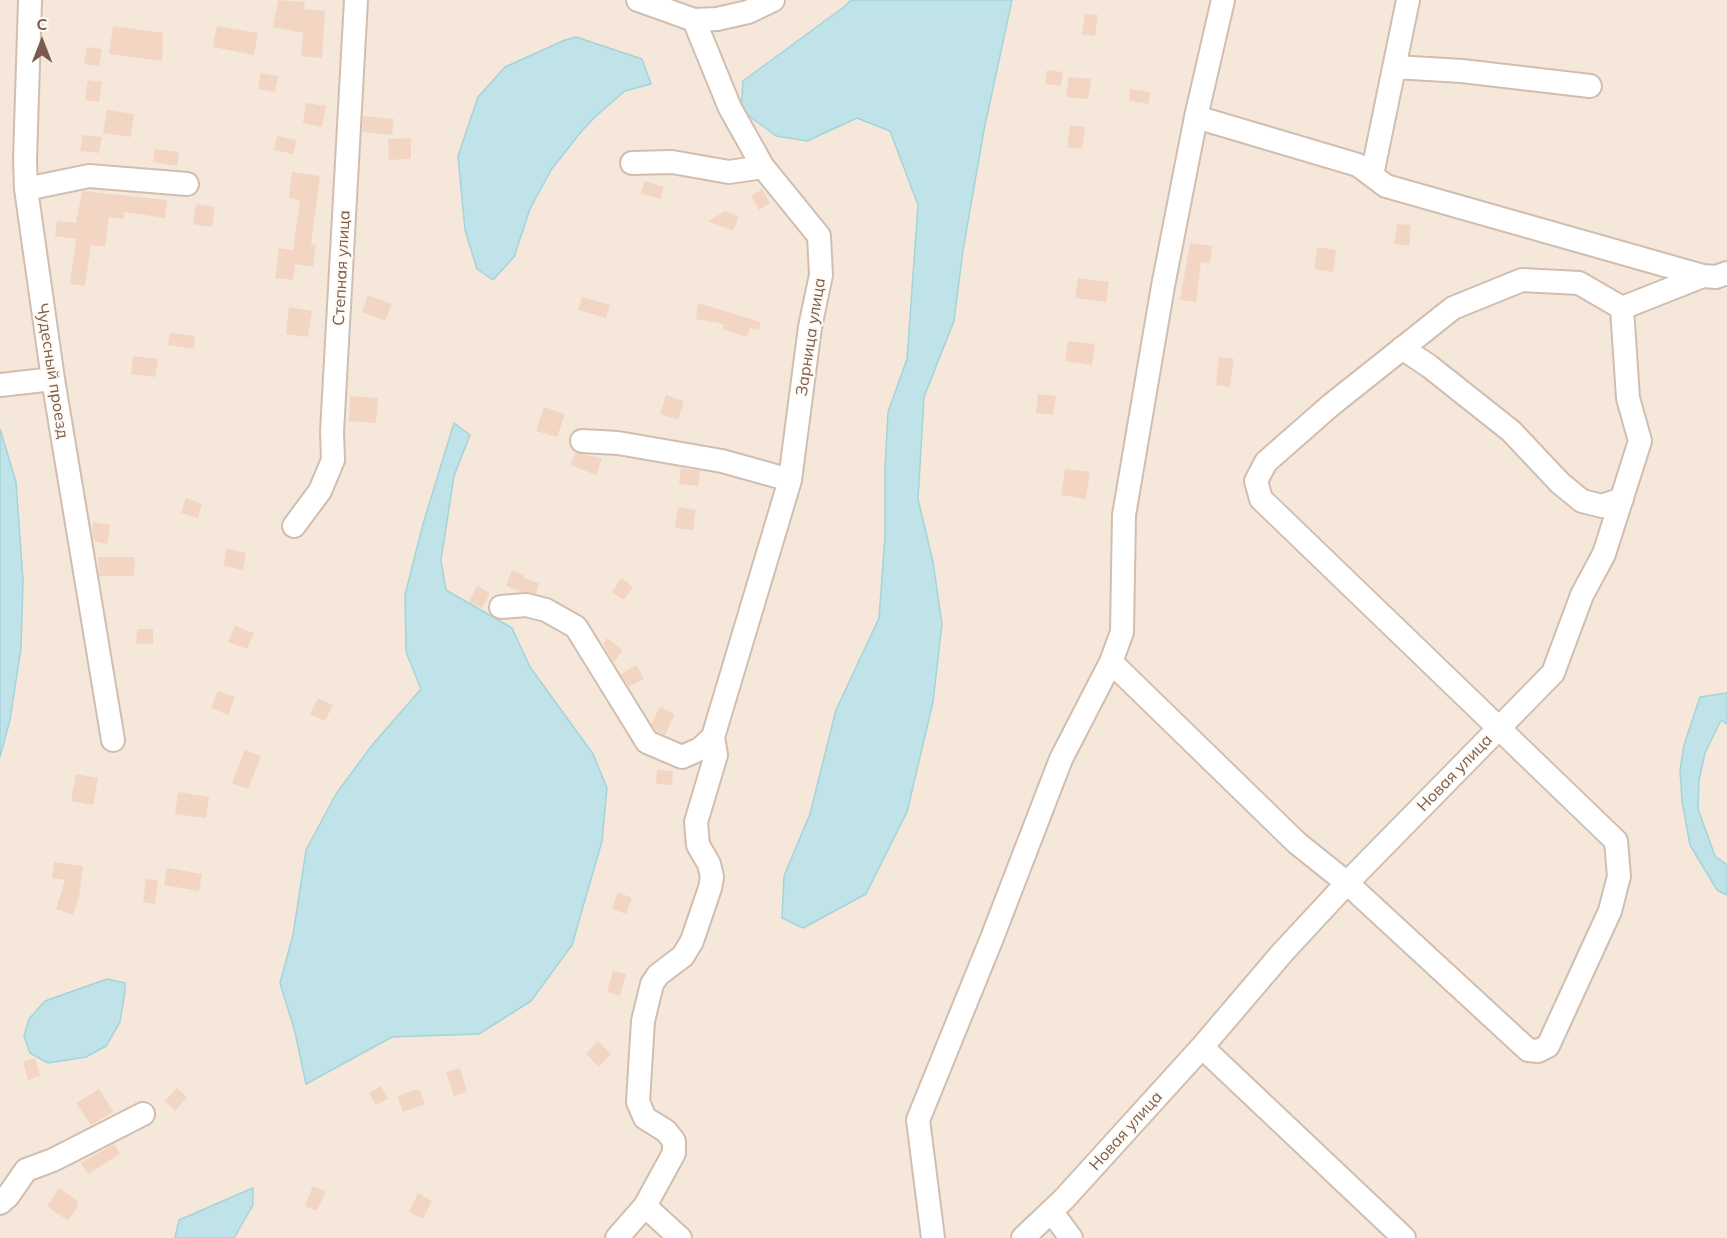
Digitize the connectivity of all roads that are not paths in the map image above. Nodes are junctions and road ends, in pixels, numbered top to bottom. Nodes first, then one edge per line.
1 (30, 0) edge
2 (357, 0) edge
3 (638, 0) edge
4 (773, 0) edge
5 (1223, 0) edge
6 (1408, 0) edge
7 (694, 20) junction
8 (1395, 67) junction
9 (1590, 86) dead end
10 (1196, 117) junction
11 (632, 163) dead end
12 (763, 167) junction
13 (1372, 175) junction
14 (187, 184) dead end
15 (26, 189) junction
16 (1727, 273) edge
17 (1703, 276) junction
18 (1622, 308) junction
19 (1402, 348) junction
20 (53, 379) junction
21 (0, 385) edge
22 (582, 441) dead end
23 (790, 480) junction
24 (1622, 499) junction
25 (294, 526) dead end
26 (501, 607) dead end
27 (1111, 662) junction
28 (1498, 729) junction
29 (712, 737) junction
30 (112, 740) dead end
31 (1347, 883) junction
32 (1202, 1047) junction
33 (142, 1114) dead end
34 (0, 1203) edge
35 (645, 1206) junction
36 (1051, 1210) junction
37 (618, 1238) edge
38 (680, 1238) edge
39 (933, 1238) edge
40 (1023, 1238) edge
41 (1071, 1238) edge
42 (1404, 1238) edge

1 - 15 street, Чудесный проезд
2 - 25 street, Степная улица
3 - 7 street
4 - 7 street
5 - 10 street
6 - 8 street
7 - 12 street, Зарница улица
8 - 9 street
8 - 13 street
10 - 13 street
10 - 27 street
11 - 12 street
12 - 23 street, Зарница улица
13 - 17 street
14 - 15 street
15 - 20 street, Чудесный проезд
16 - 17 street
17 - 18 street
18 - 19 street
18 - 24 street, Новая улица
19 - 24 street
19 - 28 street
20 - 21 street
20 - 30 street, Чудесный проезд
22 - 23 street
23 - 29 street, Зарница улица
24 - 28 street, Новая улица
26 - 29 street
27 - 31 street
27 - 39 street
28 - 31 street, Новая улица
28 - 31 street
29 - 35 street, Зарница улица
31 - 32 street, Новая улица
32 - 36 street, Новая улица
32 - 42 street
33 - 34 street
35 - 37 street
35 - 38 street
36 - 40 street, Новая улица
36 - 41 street

